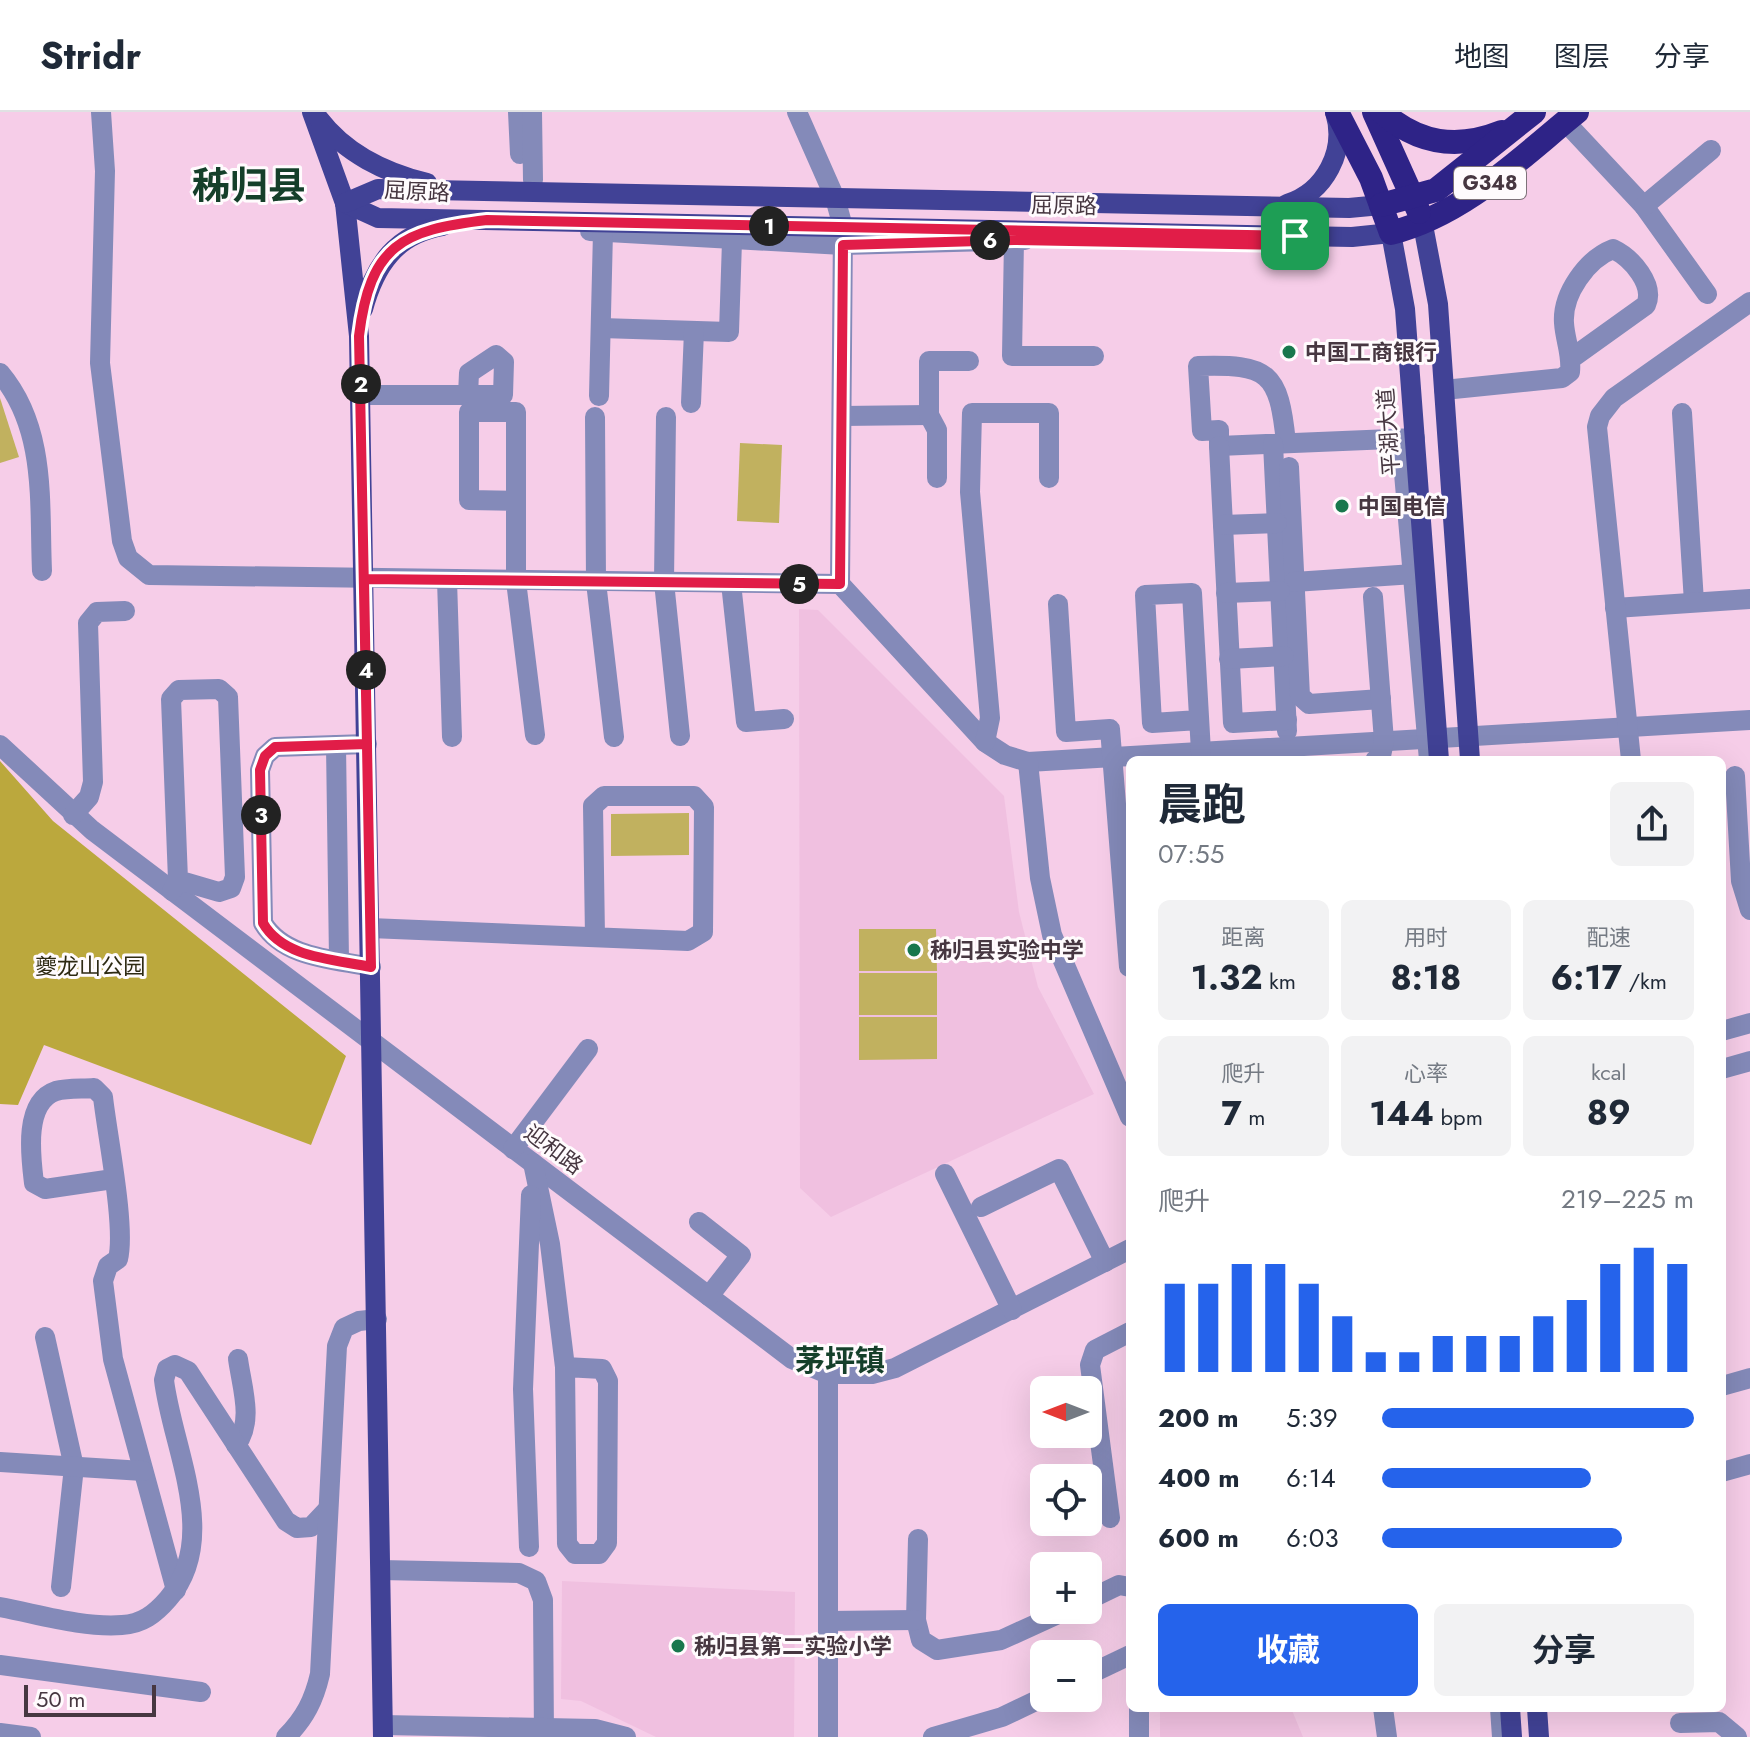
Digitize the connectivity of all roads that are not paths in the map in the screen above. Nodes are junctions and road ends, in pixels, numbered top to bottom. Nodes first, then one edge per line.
1 (101, 112) edge
2 (313, 112) edge
3 (518, 112) edge
4 (532, 112) edge
5 (797, 112) edge
6 (1336, 112) edge
7 (1374, 112) edge
8 (1382, 112) edge
9 (1590, 112) edge
10 (1531, 114) edge
11 (1574, 120) edge
12 (1711, 150) dead end
13 (466, 191) junction
14 (835, 198) junction
15 (1415, 199) junction
16 (345, 203) junction
17 (1381, 205) junction
18 (1271, 206) junction
19 (1644, 206) junction
20 (487, 220) junction
21 (1423, 225) junction
22 (603, 232) junction
23 (1391, 233) junction
24 (843, 236) junction
25 (1295, 236) junction
26 (1014, 240) junction
27 (732, 241) junction
28 (1707, 294) dead end
29 (1750, 302) edge
30 (601, 328) junction
31 (694, 331) junction
32 (359, 336) junction
33 (1094, 356) dead end
34 (1572, 358) junction
35 (969, 361) dead end
36 (0, 373) edge
37 (1444, 390) junction
38 (361, 395) junction
39 (468, 395) dead end
40 (599, 396) dead end
41 (691, 403) dead end
42 (1682, 413) dead end
43 (929, 415) junction
44 (842, 416) junction
45 (595, 417) dead end
46 (666, 417) dead end
47 (1408, 438) junction
48 (1279, 443) junction
49 (1219, 446) junction
50 (1289, 467) dead end
51 (937, 478) dead end
52 (1049, 478) dead end
53 (516, 501) junction
54 (1277, 523) junction
55 (1223, 525) junction
56 (42, 571) dead end
57 (1414, 574) junction
58 (364, 579) junction
59 (447, 580) junction
60 (516, 581) junction
61 (596, 582) junction
62 (664, 582) junction
63 (731, 583) junction
64 (840, 584) junction
65 (1287, 586) junction
66 (1226, 593) junction
67 (1373, 597) dead end
68 (1750, 599) edge
69 (1694, 602) junction
70 (1058, 604) dead end
71 (1615, 608) junction
72 (125, 611) dead end
73 (1284, 656) junction
74 (1229, 659) junction
75 (1381, 699) junction
76 (784, 719) dead end
77 (1199, 720) junction
78 (1287, 720) junction
79 (1750, 720) edge
80 (1628, 727) junction
81 (535, 735) dead end
82 (680, 736) dead end
83 (1469, 736) junction
84 (452, 737) dead end
85 (614, 737) dead end
86 (1432, 739) junction
87 (985, 742) junction
88 (367, 744) junction
89 (0, 745) edge
90 (336, 745) junction
91 (1288, 747) junction
92 (1379, 751) edge
93 (1191, 755) edge
94 (1255, 755) edge
95 (1152, 756) edge
96 (1430, 756) edge
97 (1438, 756) edge
98 (1470, 756) edge
99 (1631, 756) edge
100 (1112, 757) junction
101 (1126, 757) edge
102 (1028, 762) junction
103 (1735, 776) dead end
104 (73, 815) junction
105 (337, 841) junction
106 (369, 841) junction
107 (1738, 882) edge
108 (175, 885) junction
109 (1750, 910) edge
110 (370, 928) junction
111 (1126, 930) edge
112 (595, 937) junction
113 (339, 960) junction
114 (371, 967) junction
115 (1750, 1023) edge
116 (1726, 1030) edge
117 (372, 1042) junction
118 (588, 1049) dead end
119 (1750, 1061) edge
120 (1726, 1068) edge
121 (1126, 1108) edge
122 (513, 1149) junction
123 (533, 1163) junction
124 (945, 1174) dead end
125 (113, 1179) junction
126 (981, 1207) dead end
127 (699, 1222) dead end
128 (1126, 1251) edge
129 (1105, 1262) junction
130 (709, 1296) junction
131 (1012, 1310) junction
132 (377, 1319) junction
133 (1126, 1334) edge
134 (45, 1337) dead end
135 (238, 1359) dead end
136 (565, 1367) junction
137 (828, 1374) junction
138 (1750, 1378) edge
139 (1726, 1385) edge
140 (236, 1445) junction
141 (0, 1462) edge
142 (1750, 1464) edge
143 (74, 1467) junction
144 (143, 1471) junction
145 (1726, 1471) edge
146 (328, 1509) junction
147 (1110, 1518) dead end
148 (918, 1539) dead end
149 (529, 1547) dead end
150 (381, 1570) junction
151 (1126, 1586) edge
152 (61, 1587) dead end
153 (176, 1590) junction
154 (1102, 1593) edge
155 (0, 1607) edge
156 (916, 1620) junction
157 (828, 1621) junction
158 (1036, 1624) edge
159 (1126, 1657) edge
160 (0, 1665) edge
161 (1102, 1668) edge
162 (320, 1674) junction
163 (201, 1692) dead end
164 (1030, 1704) edge
165 (1139, 1712) edge
166 (1384, 1712) edge
167 (1500, 1712) edge
168 (1510, 1712) edge
169 (1537, 1712) edge
170 (1680, 1723) dead end
171 (383, 1731) edge
172 (544, 1732) edge
173 (0, 1733) edge
174 (942, 1736) edge
175 (31, 1737) edge
176 (286, 1737) edge
177 (309, 1737) edge
178 (626, 1737) edge
179 (828, 1737) edge
180 (1139, 1737) edge
181 (1387, 1737) edge
182 (1502, 1737) edge
183 (1512, 1737) edge
184 (1539, 1737) edge
185 (1737, 1737) edge

1 - 58 street
2 - 13 main road
2 - 16 main road
3 - 4 street
5 - 14 street
6 - 17 highway, 平湖大道
6 - 18 main road
7 - 15 highway
8 - 10 highway
9 - 11 street
10 - 15 highway, 屈原路 / G348
11 - 19 street
11 - 21 highway, 屈原路 / G348
12 - 19 street
13 - 14 main road, 屈原路
13 - 16 main road, 屈原路
14 - 18 main road, 屈原路
14 - 24 street
15 - 17 highway, 屈原路 / G348
15 - 21 highway
16 - 20 main road, 屈原路
16 - 32 main road
17 - 18 main road, 屈原路
17 - 23 highway, 平湖大道
19 - 28 street
20 - 22 street
20 - 24 main road, 屈原路
20 - 32 main road
21 - 23 highway, 屈原路 / G348
21 - 37 main road
22 - 27 street
22 - 30 street
23 - 25 main road, 屈原路
23 - 47 main road, 平湖大道
24 - 25 main road, 屈原路
24 - 26 street
24 - 27 street
24 - 44 street
25 - 26 street
26 - 33 street
27 - 31 street
29 - 71 street
30 - 31 street
30 - 40 street
31 - 41 street
32 - 38 main road
34 - 34 street
34 - 37 street
35 - 43 street
36 - 56 street
37 - 83 main road
38 - 39 street
38 - 58 main road
42 - 69 street
43 - 44 street
43 - 51 street
44 - 64 street
45 - 61 street
46 - 62 street
47 - 48 street
47 - 57 street
47 - 86 main road, 平湖大道
48 - 49 street
48 - 49 street
48 - 54 street
49 - 55 street
50 - 65 street
52 - 87 street
53 - 53 street
53 - 60 street
54 - 55 street
54 - 65 street
55 - 66 street
57 - 65 street
57 - 86 street
58 - 59 street
58 - 88 main road
59 - 60 street
59 - 84 street
60 - 61 street
60 - 81 street
61 - 62 street
61 - 85 street
62 - 63 street
62 - 82 street
63 - 64 street
63 - 76 street
64 - 87 street
65 - 66 street
65 - 73 street
65 - 75 street
66 - 74 street
67 - 75 street
68 - 69 street
69 - 71 street
70 - 100 street
71 - 80 street
72 - 104 street
73 - 74 street
73 - 78 street
74 - 78 street
75 - 92 street
77 - 77 street
77 - 93 street
78 - 91 street
79 - 80 street
80 - 83 street
80 - 99 street
83 - 86 street
83 - 98 main road
86 - 92 street
86 - 96 street
86 - 97 main road, 平湖大道
87 - 102 street
88 - 90 street
88 - 106 main road
89 - 104 street, 迎和路
90 - 105 street
90 - 113 street
91 - 92 street
91 - 94 street
93 - 94 street
93 - 95 street
100 - 101 street
100 - 102 street
100 - 111 street
102 - 121 street
103 - 107 street
104 - 108 street, 迎和路
105 - 106 street
105 - 113 street
106 - 110 main road
107 - 109 street
108 - 108 street
108 - 117 street, 迎和路
110 - 112 street
110 - 114 main road
112 - 112 street
113 - 114 street
114 - 117 main road
115 - 116 street
117 - 122 street, 迎和路
117 - 132 main road
118 - 122 street
119 - 120 street
122 - 123 street, 迎和路
123 - 130 street, 迎和路
123 - 136 street
123 - 149 street
124 - 131 street
125 - 125 street
125 - 144 street
126 - 129 street
127 - 130 street
128 - 129 street, 迎和路
129 - 131 street, 迎和路
130 - 137 street, 迎和路
131 - 137 street, 迎和路
132 - 146 street
132 - 150 main road
133 - 147 street
134 - 143 street
135 - 140 street
136 - 136 street
137 - 157 street
138 - 139 street
140 - 146 street
140 - 153 street
141 - 143 street
142 - 145 street
143 - 144 street
143 - 152 street
144 - 153 street
146 - 162 street
148 - 156 street
150 - 171 main road
150 - 172 street
151 - 154 street
153 - 155 street
156 - 157 street
156 - 158 street
157 - 179 street
159 - 161 street
160 - 163 street
162 - 176 street
162 - 177 street
164 - 174 street
165 - 180 street
166 - 181 street
167 - 182 street
168 - 183 main road
169 - 184 main road
170 - 185 street
171 - 172 street
172 - 178 street
173 - 175 street

